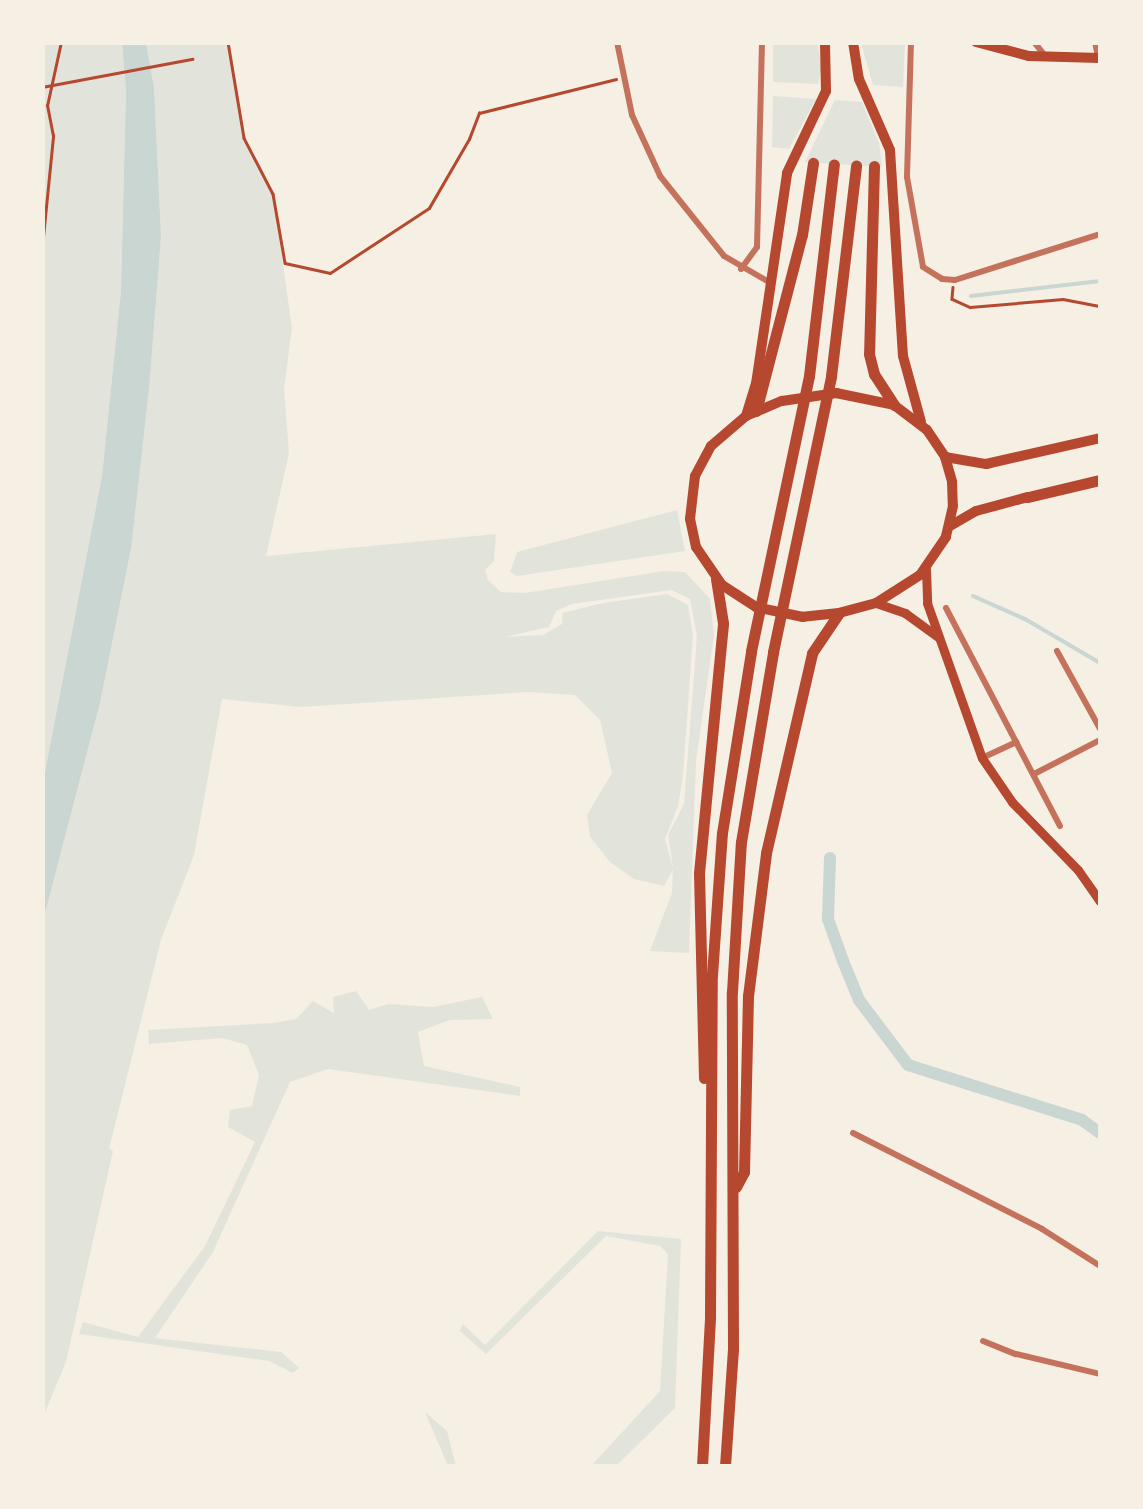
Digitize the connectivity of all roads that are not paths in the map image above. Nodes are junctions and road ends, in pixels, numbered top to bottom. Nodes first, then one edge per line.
1 (617, 42) edge
2 (762, 42) edge
3 (825, 42) edge
4 (853, 42) edge
5 (910, 42) edge
6 (1034, 42) edge
7 (1095, 42) edge
8 (978, 43) edge
9 (1047, 58) junction
10 (1099, 58) edge
11 (813, 163) dead end
12 (834, 164) dead end
13 (856, 165) dead end
14 (874, 166) dead end
15 (1100, 234) edge
16 (742, 269) junction
17 (770, 282) junction
18 (894, 405) junction
19 (751, 414) junction
20 (920, 422) junction
21 (1100, 438) edge
22 (945, 457) junction
23 (1100, 480) edge
24 (1028, 497) joint
25 (950, 526) junction
26 (926, 569) junction
27 (716, 579) junction
28 (876, 603) junction
29 (946, 608) dead end
30 (840, 614) junction
31 (941, 640) junction
32 (1057, 652) dead end
33 (1100, 730) edge
34 (1100, 740) edge
35 (1017, 742) junction
36 (982, 758) junction
37 (1034, 774) junction
38 (1060, 826) dead end
39 (1100, 901) edge
40 (708, 1123) junction
41 (854, 1132) dead end
42 (734, 1191) junction
43 (1100, 1266) edge
44 (983, 1341) dead end
45 (1100, 1374) edge
46 (702, 1466) edge
47 (725, 1466) edge

1 - 16 street
2 - 16 street
3 - 17 main road
4 - 20 main road
5 - 15 street
6 - 9 street
7 - 10 street
8 - 9 main road
9 - 10 main road
11 - 19 highway
12 - 40 highway
13 - 42 highway
14 - 18 highway
16 - 17 street
17 - 19 main road
18 - 19 main road
18 - 20 main road
19 - 27 main road
20 - 22 main road
21 - 22 main road
22 - 25 main road
23 - 24 highway
24 - 25 main road
25 - 26 main road
26 - 28 main road
26 - 31 main road
27 - 30 main road
27 - 40 highway
28 - 30 main road
28 - 31 main road
29 - 35 street
30 - 42 highway
31 - 36 main road
32 - 33 street
34 - 37 street
35 - 36 street
35 - 37 street
36 - 39 main road
37 - 38 street
40 - 46 highway
41 - 43 street
42 - 47 highway
44 - 45 street

